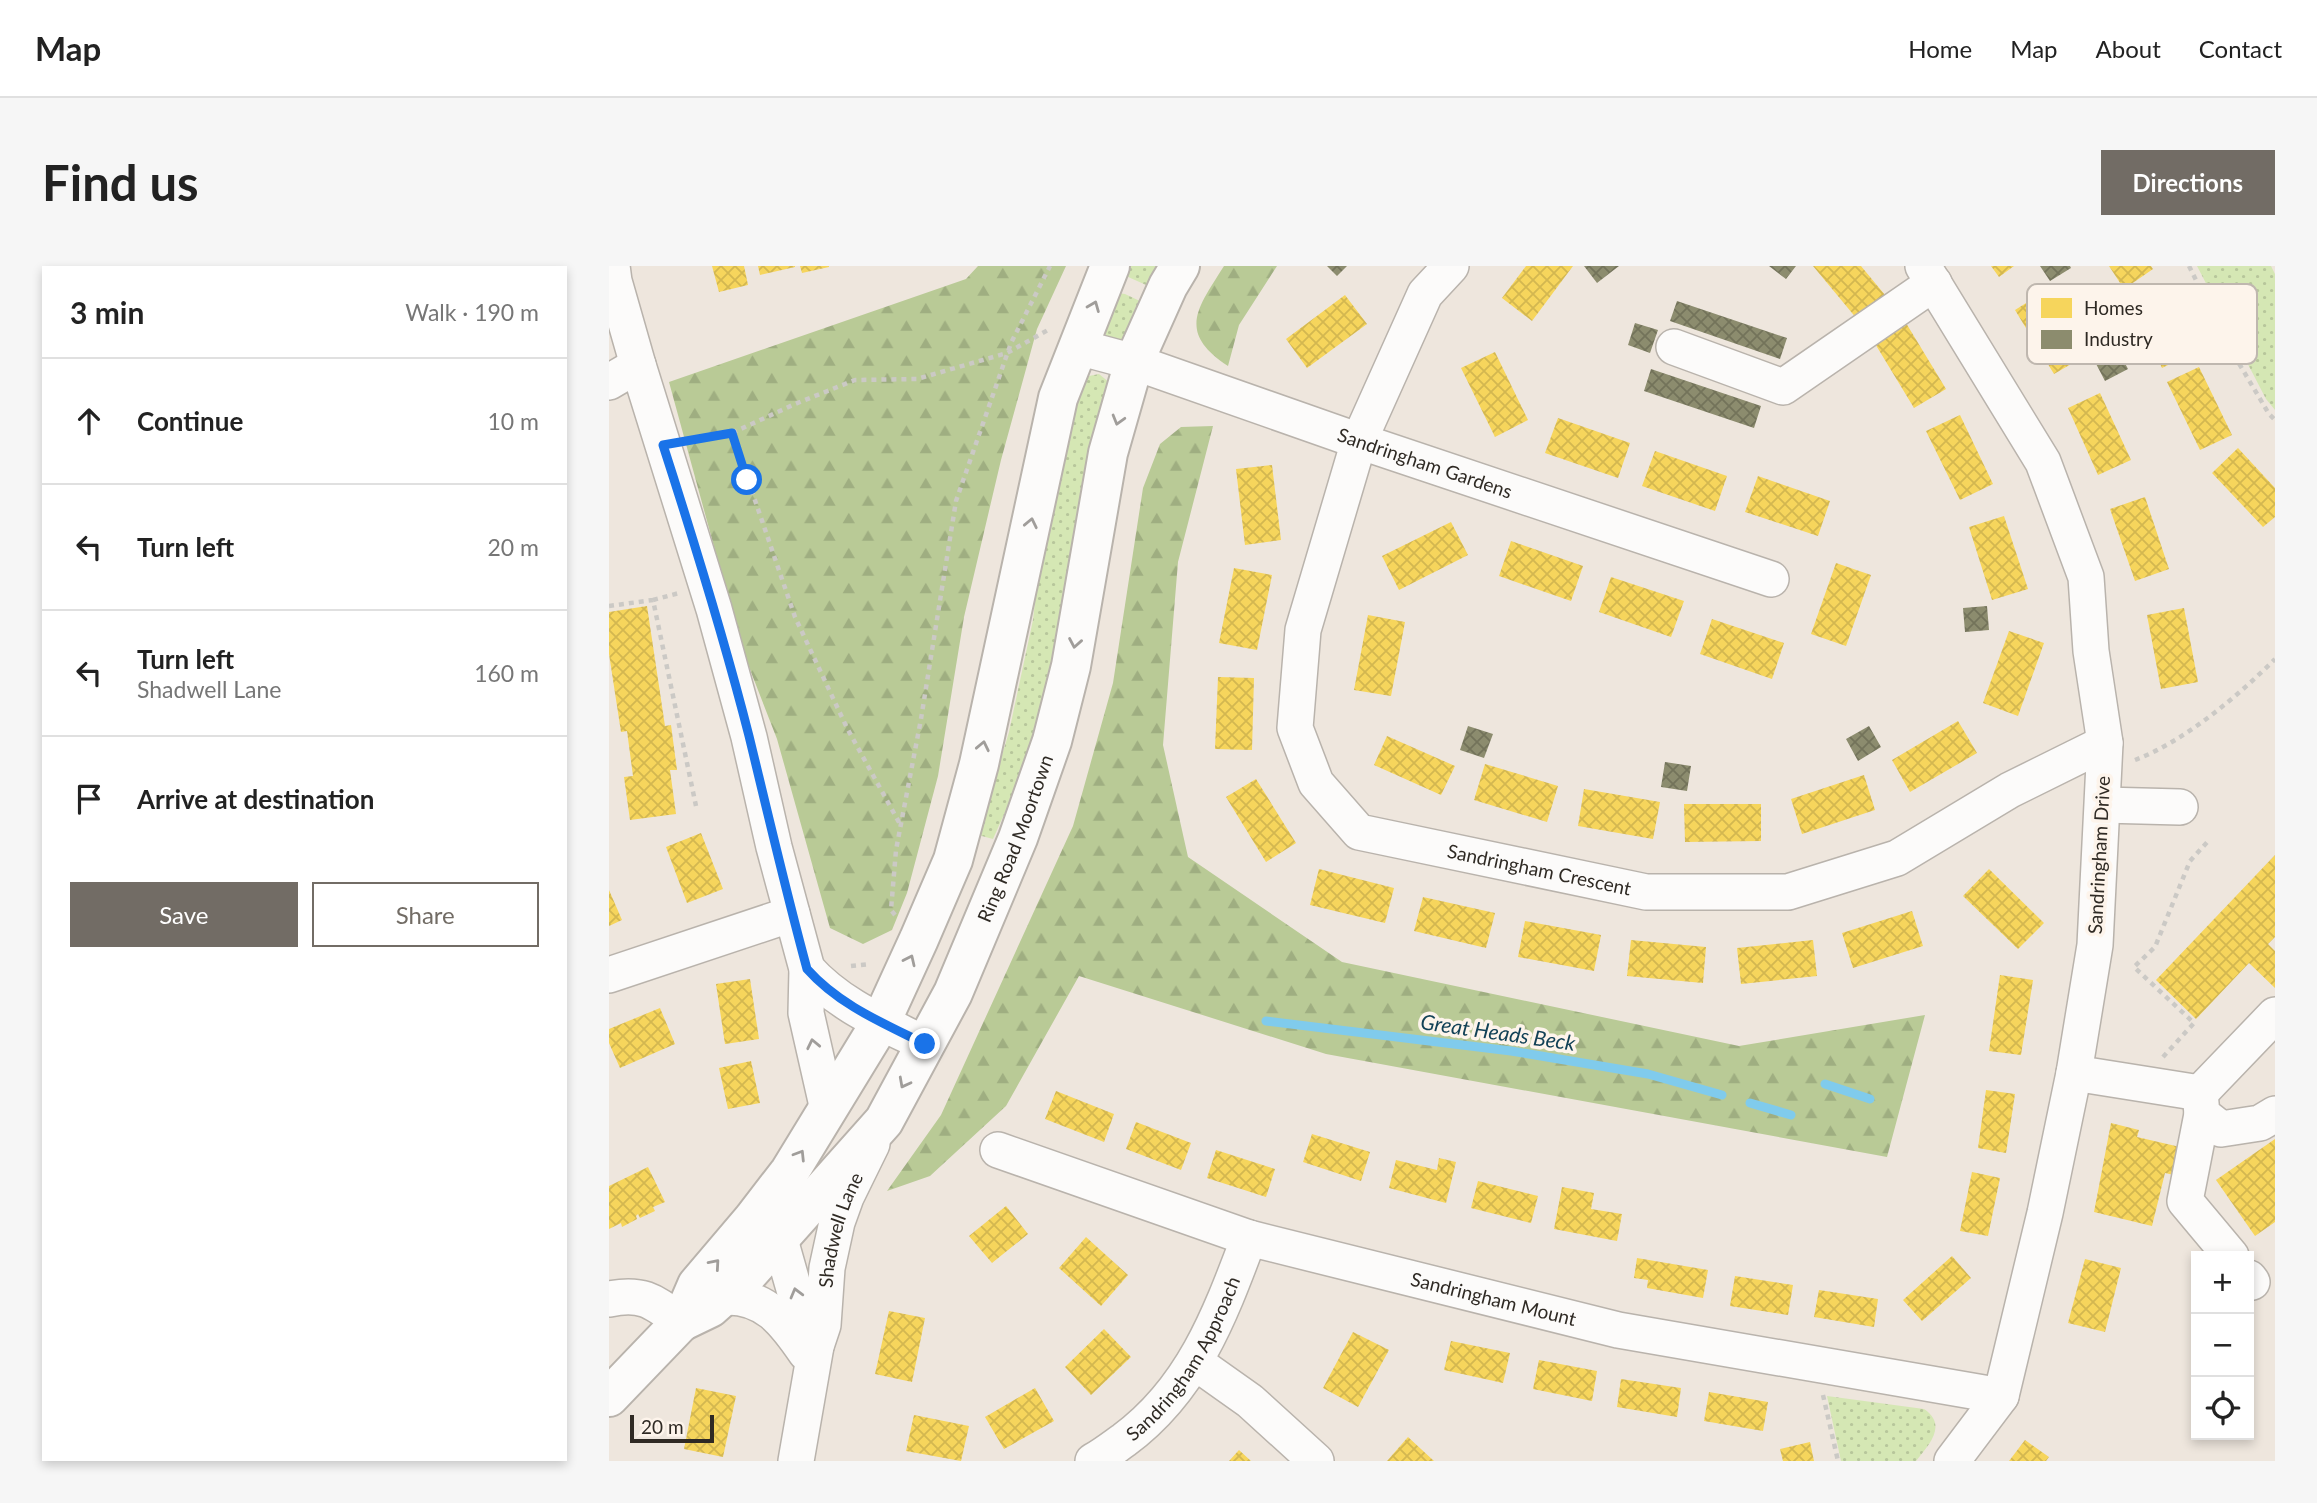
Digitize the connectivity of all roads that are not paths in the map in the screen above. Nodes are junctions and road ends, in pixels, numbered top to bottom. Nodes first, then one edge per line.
1 (612, 266) edge
2 (1110, 266) edge
3 (1180, 266) edge
4 (1451, 266) edge
5 (1928, 275) edge
6 (1062, 336) junction
7 (1674, 347) dead end
8 (1134, 362) junction
9 (624, 374) edge
10 (1359, 441) junction
11 (1771, 579) dead end
12 (2105, 755) junction
13 (2103, 805) junction
14 (2180, 807) dead end
15 (792, 914) junction
16 (807, 969) junction
17 (609, 975) edge
18 (2275, 1015) edge
19 (881, 1022) junction
20 (925, 1044) junction
21 (2074, 1073) junction
22 (2201, 1103) junction
23 (828, 1110) junction
24 (2275, 1114) edge
25 (884, 1121) junction
26 (998, 1150) dead end
27 (770, 1197) junction
28 (780, 1236) junction
29 (1249, 1238) junction
30 (2227, 1251) edge
31 (725, 1297) junction
32 (609, 1299) edge
33 (681, 1322) junction
34 (814, 1357) junction
35 (1195, 1362) junction
36 (2001, 1396) junction
37 (609, 1397) edge
38 (796, 1461) edge
39 (1093, 1461) edge
40 (1316, 1461) edge
41 (1952, 1461) edge

1 - 9 street
6 -> 2 highway, Ring Road Moortown
3 - 8 highway, Ring Road Moortown
4 - 10 street
5 - 7 street
5 - 12 street, Sandringham Drive
6 - 8 street, Sandringham Gardens
19 -> 6 highway, Ring Road Moortown
8 - 10 street, Sandringham Gardens
8 -> 20 highway, Ring Road Moortown
9 - 15 street
10 - 11 street, Sandringham Gardens
10 - 12 street, Sandringham Crescent
12 - 13 street, Sandringham Drive
13 - 14 street
13 - 21 street, Sandringham Drive
15 - 16 street
15 - 17 street
16 - 19 street
23 -> 16 street
18 - 22 street
19 - 20 street
19 - 23 highway, Ring Road Moortown
20 -> 25 highway, Ring Road Moortown
21 - 22 street
21 - 36 street, Sandringham Drive
22 - 24 street
22 - 30 street
27 -> 23 highway, Ring Road Moortown
25 - 28 highway, Ring Road Moortown
25 - 34 street, Shadwell Lane
26 - 29 street, Sandringham Mount
27 - 28 street, Shadwell Lane
33 -> 27 highway, Ring Road Moortown
28 - 31 highway, Ring Road Moortown
34 -> 28 street, Shadwell Lane
29 - 35 street, Sandringham Approach
29 - 36 street, Sandringham Mount
31 - 33 highway, Ring Road Moortown
31 - 34 street
32 - 33 street
33 - 37 highway, Ring Road Moortown
34 - 38 street, Shadwell Lane
35 - 39 street, Sandringham Approach
35 - 40 street
36 - 41 street, Sandringham Drive

